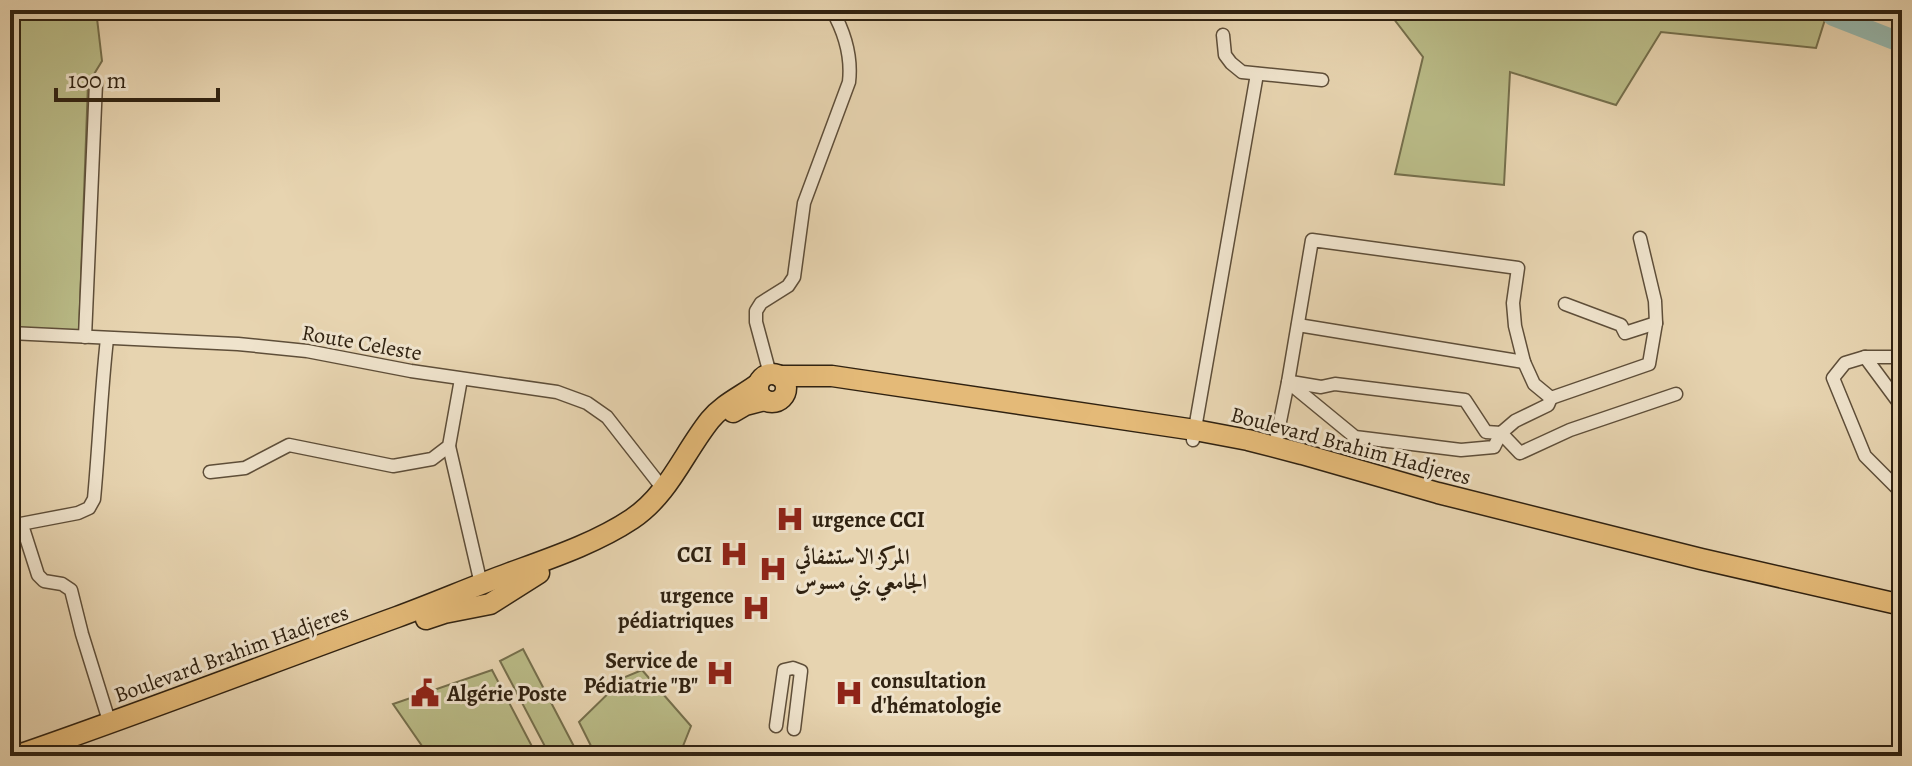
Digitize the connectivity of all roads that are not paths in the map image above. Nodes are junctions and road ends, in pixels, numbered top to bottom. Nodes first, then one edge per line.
1 (832, 10) edge
2 (1223, 35) dead end
3 (1257, 74) junction
4 (1322, 80) dead end
5 (96, 83) dead end
6 (1640, 238) dead end
7 (1565, 304) dead end
8 (1656, 323) junction
9 (1298, 325) junction
10 (10, 333) edge
11 (85, 337) junction
12 (107, 339) junction
13 (1865, 357) junction
14 (1902, 357) edge
15 (1524, 362) junction
16 (461, 379) junction
17 (1288, 382) junction
18 (772, 385) junction
19 (1676, 394) dead end
20 (1551, 398) junction
21 (1902, 407) edge
22 (1501, 433) junction
23 (1194, 435) junction
24 (449, 446) junction
25 (1275, 446) junction
26 (210, 472) dead end
27 (664, 490) junction
28 (1902, 493) edge
29 (16, 525) edge
30 (492, 587) junction
31 (466, 601) junction
32 (1902, 605) edge
33 (1902, 616) edge
34 (10, 721) edge
35 (110, 724) junction
36 (776, 726) dead end
37 (794, 729) dead end
38 (16, 756) edge
39 (50, 756) edge

1 - 18 street
2 - 3 street
3 - 4 street
3 - 23 street
5 - 11 street
6 - 8 street
7 - 8 street
8 - 20 street
9 - 15 street
9 - 15 street
9 - 17 street
10 - 11 street, Route Celeste
11 - 12 street, Route Celeste
12 - 16 street, Route Celeste
12 - 29 street
13 - 14 street
13 - 21 street
13 - 28 street
15 - 20 street
16 - 24 street
16 - 27 street, Route Celeste
17 - 22 street
17 - 22 street
17 - 25 street
18 - 23 main road, Boulevard Brahim Hadjeres
18 - 27 main road
18 - 30 main road
19 - 22 street
20 - 22 street
23 - 25 main road, Boulevard Brahim Hadjeres
23 - 33 main road
24 - 26 street
24 - 30 street
25 - 32 main road, Boulevard Brahim Hadjeres
27 - 30 main road
29 - 35 street
30 - 31 main road
31 - 35 main road, Boulevard Brahim Hadjeres
31 - 39 main road, Boulevard Brahim Hadjeres
34 - 38 street
35 - 38 main road, Boulevard Brahim Hadjeres
36 - 37 street

